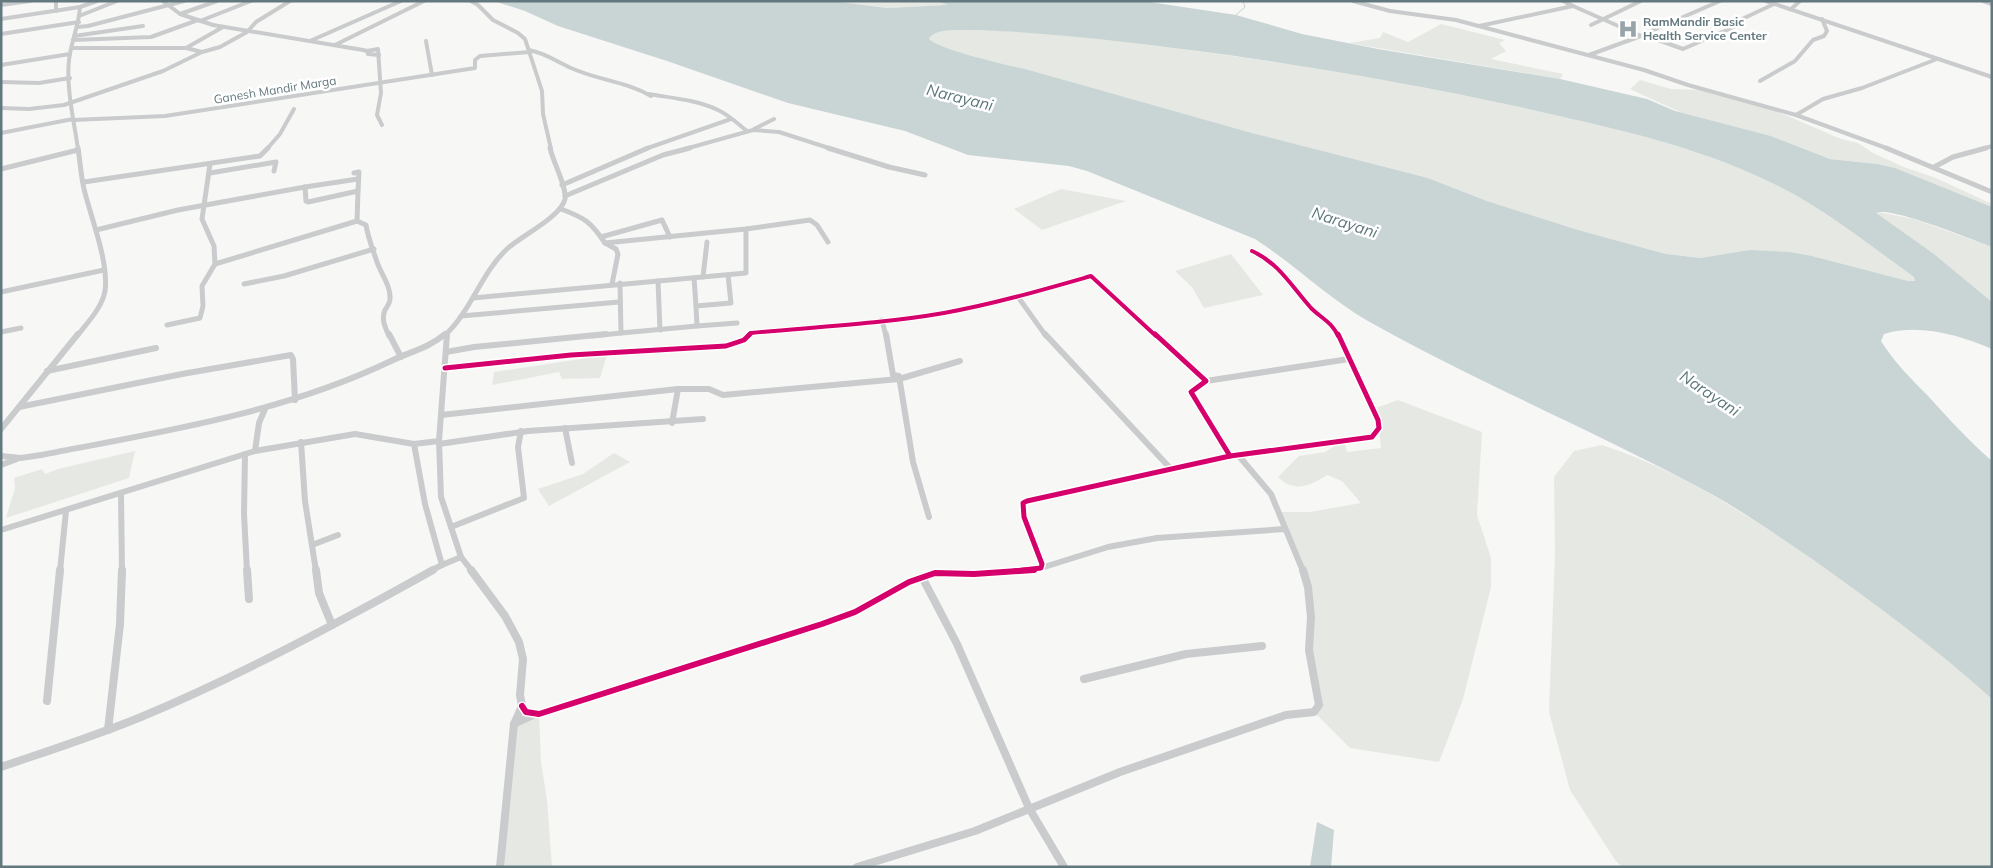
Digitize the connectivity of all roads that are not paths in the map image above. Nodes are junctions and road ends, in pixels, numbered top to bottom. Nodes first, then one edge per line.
1 (30, 1) edge
2 (56, 1) edge
3 (96, 1) edge
4 (117, 1) edge
5 (163, 1) edge
6 (184, 1) edge
7 (216, 1) edge
8 (251, 1) edge
9 (290, 1) edge
10 (401, 1) edge
11 (424, 1) edge
12 (471, 1) edge
13 (1353, 1) edge
14 (1375, 1) edge
15 (1563, 1) edge
16 (1641, 1) edge
17 (1720, 1) edge
18 (1766, 1) edge
19 (1800, 1) edge
20 (1983, 1) edge
21 (8, 3) edge
22 (1774, 4) junction
23 (1992, 4) edge
24 (1, 5) edge
25 (169, 5) junction
26 (1367, 6) junction
27 (1573, 6) junction
28 (80, 7) junction
29 (1791, 9) junction
30 (56, 11) junction
31 (180, 14) junction
32 (1, 19) edge
33 (1602, 19) junction
34 (1822, 19) junction
35 (78, 21) junction
36 (199, 21) junction
37 (1591, 25) dead end
38 (143, 26) dead end
39 (1478, 26) junction
40 (223, 27) junction
41 (247, 32) junction
42 (1, 34) edge
43 (1641, 36) junction
44 (74, 38) junction
45 (310, 41) junction
46 (426, 41) dead end
47 (334, 46) junction
48 (186, 48) junction
49 (71, 51) junction
50 (529, 51) junction
51 (202, 52) junction
52 (1587, 55) junction
53 (1936, 59) junction
54 (1, 65) edge
55 (432, 75) junction
56 (1992, 77) edge
57 (70, 78) junction
58 (1760, 80) dead end
59 (1, 82) edge
60 (380, 84) junction
61 (71, 103) junction
62 (1, 108) edge
63 (294, 109) dead end
64 (1796, 115) junction
65 (73, 119) junction
66 (731, 119) junction
67 (774, 119) dead end
68 (382, 125) dead end
69 (750, 130) junction
70 (1, 132) edge
71 (1992, 146) edge
72 (78, 150) junction
73 (210, 164) junction
74 (1934, 167) junction
75 (1, 170) edge
76 (274, 171) dead end
77 (210, 173) junction
78 (354, 173) dead end
79 (925, 174) dead end
80 (358, 179) junction
81 (84, 182) junction
82 (562, 185) junction
83 (305, 188) junction
84 (358, 191) junction
85 (1992, 192) edge
86 (565, 196) junction
87 (203, 205) junction
88 (561, 209) junction
89 (357, 220) junction
90 (746, 229) junction
91 (96, 230) junction
92 (601, 237) junction
93 (670, 237) junction
94 (707, 242) dead end
95 (828, 242) dead end
96 (605, 243) junction
97 (374, 249) junction
98 (1252, 251) dead end
99 (215, 264) junction
100 (104, 270) junction
101 (728, 275) junction
102 (703, 277) junction
103 (694, 278) junction
104 (658, 281) junction
105 (244, 284) dead end
106 (612, 284) junction
107 (620, 284) junction
108 (1, 292) edge
109 (1018, 296) junction
110 (473, 298) junction
111 (619, 302) junction
112 (696, 306) junction
113 (461, 316) junction
114 (882, 320) junction
115 (737, 323) dead end
116 (167, 325) dead end
117 (697, 326) junction
118 (21, 328) dead end
119 (660, 330) junction
120 (1, 332) edge
121 (621, 333) junction
122 (446, 334) junction
123 (429, 344) junction
124 (156, 348) dead end
125 (446, 349) junction
126 (401, 356) junction
127 (1349, 359) junction
128 (960, 362) dead end
129 (445, 368) junction
130 (47, 371) junction
131 (900, 379) junction
132 (1206, 381) junction
133 (678, 389) junction
134 (295, 400) junction
135 (19, 408) junction
136 (265, 409) junction
137 (441, 415) junction
138 (702, 419) dead end
139 (672, 423) junction
140 (565, 428) junction
141 (1, 429) edge
142 (521, 431) junction
143 (301, 442) junction
144 (439, 442) junction
145 (414, 444) junction
146 (255, 452) junction
147 (245, 454) junction
148 (1234, 455) junction
149 (1, 456) edge
150 (21, 458) junction
151 (572, 463) dead end
152 (1, 465) edge
153 (1171, 469) junction
154 (121, 494) junction
155 (66, 510) junction
156 (929, 517) dead end
157 (451, 527) junction
158 (1285, 529) junction
159 (1, 530) edge
160 (338, 535) dead end
161 (312, 545) junction
162 (461, 557) junction
163 (442, 565) junction
164 (1041, 568) junction
165 (922, 577) junction
166 (249, 600) dead end
167 (332, 625) junction
168 (1262, 646) dead end
169 (1084, 679) dead end
170 (47, 701) dead end
171 (522, 706) junction
172 (532, 715) junction
173 (514, 724) junction
174 (108, 730) junction
175 (1, 767) edge
176 (1028, 808) junction
177 (500, 867) edge
178 (857, 867) edge
179 (1064, 867) edge

1 - 21 street
2 - 30 street
3 - 28 street
4 - 35 street
5 - 25 street
6 - 25 street
7 - 31 street
8 - 36 street
9 - 41 street
10 - 45 street
11 - 47 street
12 - 50 street
13 - 26 street
14 - 26 street
15 - 27 street
16 - 33 street
17 - 43 street
18 - 22 street
19 - 29 street
20 - 23 street
21 - 24 street
22 - 29 street
22 - 43 street
25 - 31 street
25 - 35 street
26 - 39 street
27 - 33 street
27 - 39 street
28 - 30 street
28 - 35 street
29 - 34 street
30 - 32 street
31 - 36 street
33 - 37 street
33 - 43 street
34 - 53 street
34 - 58 street
35 - 42 street
35 - 44 street
36 - 40 street
36 - 44 street
38 - 44 street
39 - 52 street
40 - 41 street
40 - 48 street
41 - 45 street
41 - 51 street
43 - 52 street
44 - 49 street
45 - 47 street
46 - 55 street
47 - 60 street
48 - 49 street
48 - 51 street
49 - 54 street
49 - 57 street
50 - 55 street, Ganesh Mandir Marga
50 - 66 street
50 - 82 street
51 - 61 street
52 - 64 street
53 - 56 street
53 - 64 street
55 - 60 street, Ganesh Mandir Marga
57 - 59 street
57 - 61 street
60 - 65 street, Ganesh Mandir Marga
60 - 68 street
61 - 62 street
61 - 65 street
63 - 73 street
64 - 74 street
65 - 70 street, Ganesh Mandir Marga
65 - 72 street
66 - 69 street
66 - 82 street
67 - 69 street
69 - 79 street
69 - 86 street
71 - 74 street
72 - 75 street
72 - 81 street
73 - 77 street
73 - 81 street
74 - 85 street
76 - 77 street
77 - 87 street
78 - 80 street
80 - 83 street
80 - 84 street
81 - 91 street
82 - 86 street
83 - 84 street
83 - 87 street
84 - 89 street
86 - 88 street
87 - 91 street
87 - 99 street
88 - 92 street
88 - 110 street
89 - 97 street
89 - 99 street
90 - 93 street
90 - 95 street
90 - 101 street
91 - 100 street
92 - 93 street
92 - 96 street
93 - 96 street
94 - 102 street
96 - 106 street
97 - 105 street
97 - 126 street
98 - 127 street
99 - 116 street
100 - 108 street
100 - 130 street
101 - 102 street
101 - 112 street
102 - 103 street
103 - 104 street
103 - 112 street
104 - 107 street
104 - 119 street
106 - 107 street
106 - 110 street
107 - 111 street
109 - 114 street
109 - 132 street
109 - 153 street
110 - 113 street
111 - 113 street
111 - 121 street
112 - 117 street
113 - 122 street
114 - 129 street
114 - 131 street
115 - 117 street
117 - 119 street
118 - 120 street
119 - 121 street
121 - 125 street
122 - 123 street
122 - 125 street
123 - 125 street
123 - 126 street
124 - 130 street
125 - 129 street
126 - 134 street
127 - 132 street
127 - 148 street
128 - 131 street
129 - 137 street
130 - 135 street
131 - 133 street
131 - 156 street
132 - 148 street
133 - 137 street
133 - 139 street
134 - 135 street
134 - 136 street
135 - 141 street
136 - 146 street
136 - 150 street
137 - 144 street
138 - 139 street
139 - 140 street
140 - 142 street
140 - 151 street
142 - 144 street
142 - 157 street
143 - 145 street
143 - 146 street
143 - 161 street
144 - 145 street
144 - 157 street
145 - 163 street
146 - 147 street
147 - 154 street
147 - 166 street
148 - 153 street
148 - 158 street
149 - 150 street
150 - 152 street
153 - 164 street
154 - 155 street
154 - 174 street
155 - 159 street
155 - 170 street
157 - 162 street
158 - 164 street
158 - 176 street
160 - 161 street
161 - 167 street
162 - 163 street
162 - 171 street
163 - 167 street
164 - 165 street
165 - 172 street
165 - 176 street
167 - 174 street
168 - 169 street
171 - 172 street
171 - 173 street
172 - 173 street
173 - 177 street
174 - 175 street
176 - 178 street
176 - 179 street

